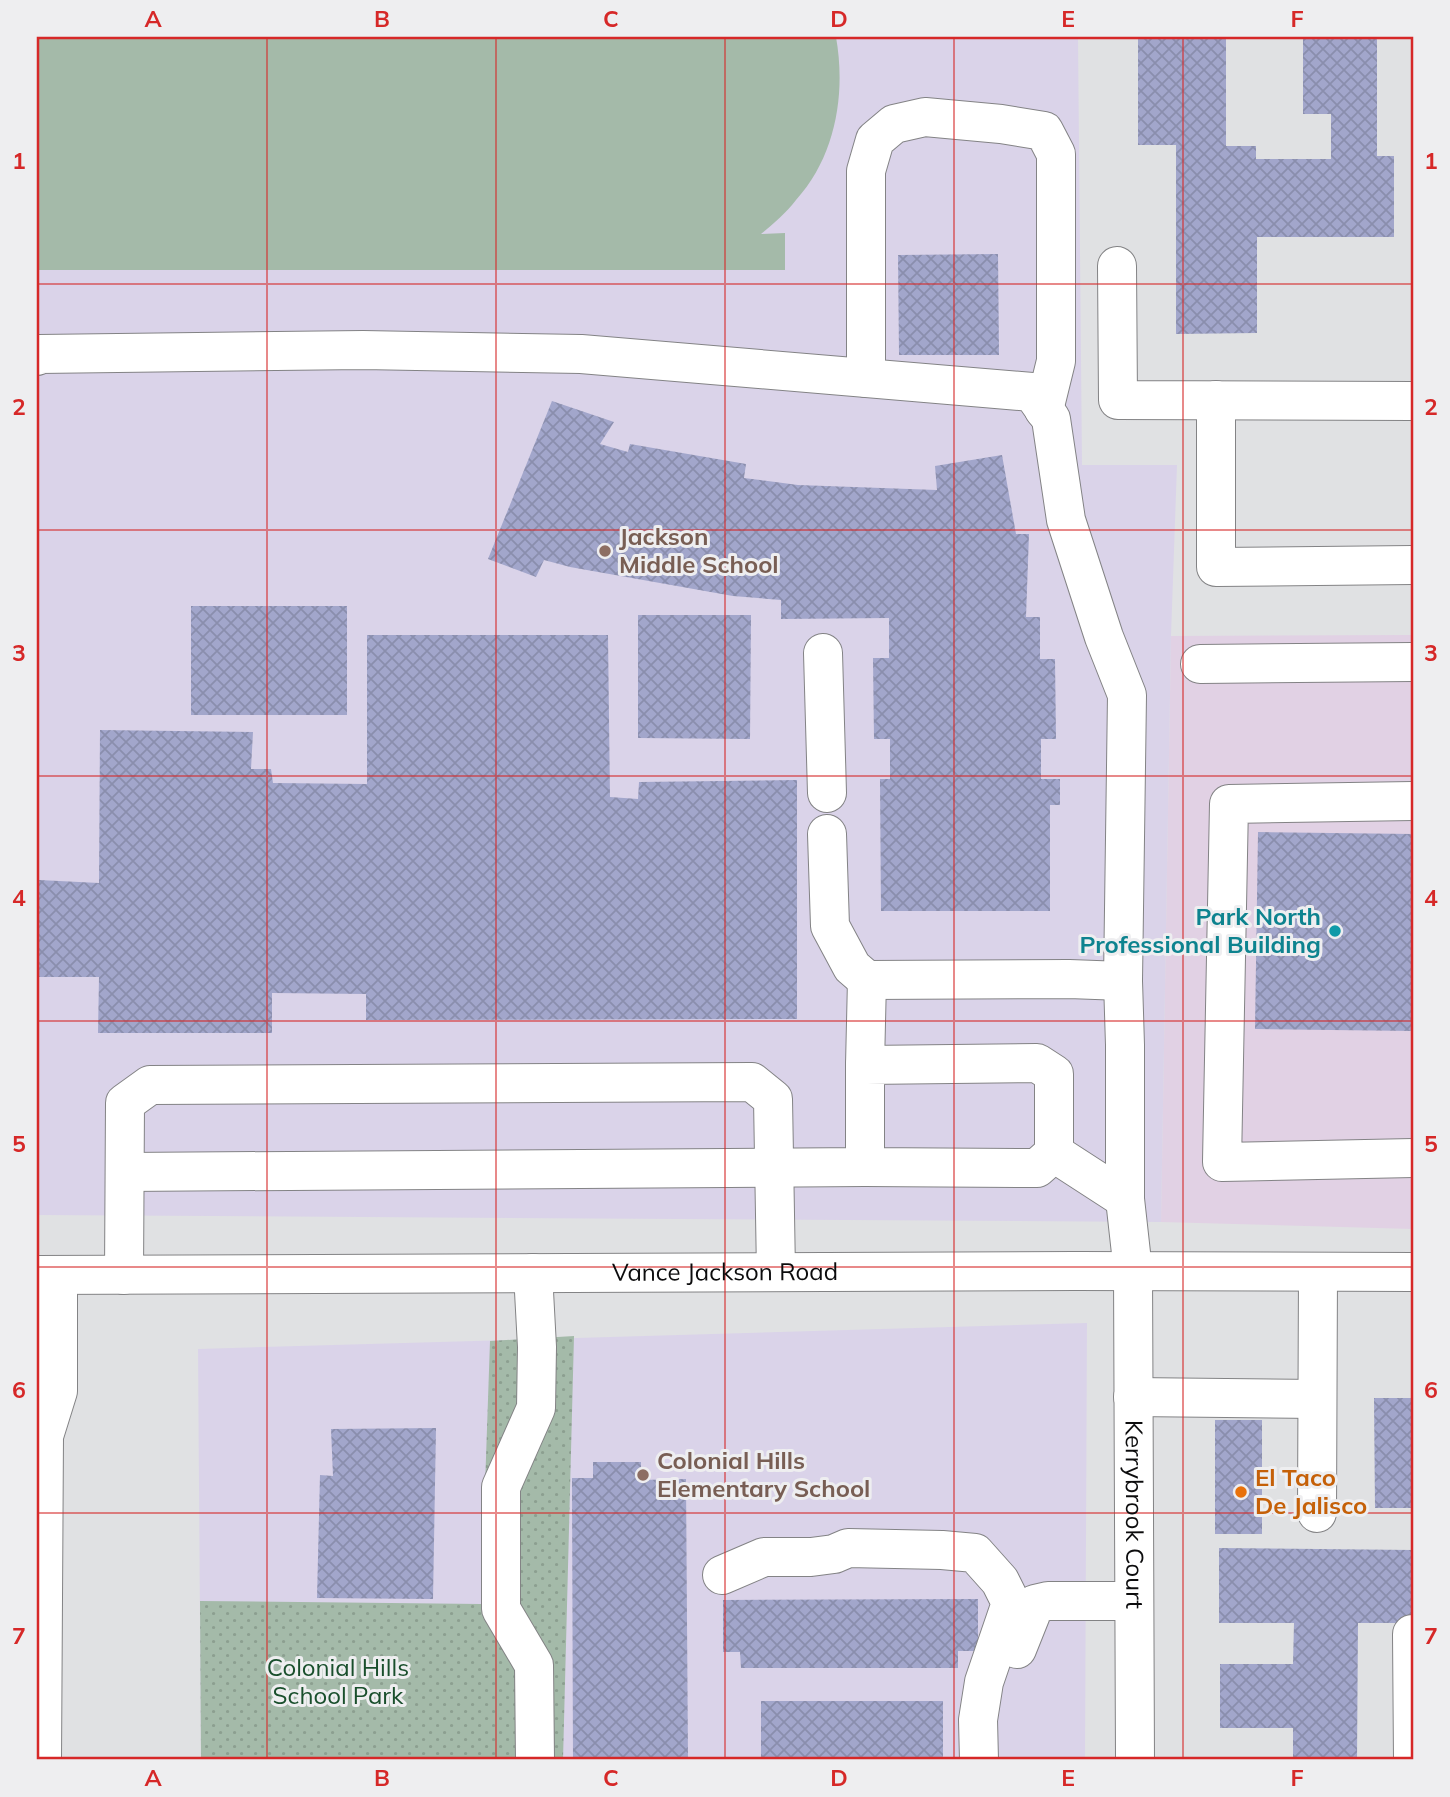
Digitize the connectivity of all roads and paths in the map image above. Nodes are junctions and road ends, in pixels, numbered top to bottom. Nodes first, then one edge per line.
1 (1117, 266) dead end
2 (37, 356) edge
3 (866, 378) junction
4 (1216, 400) junction
5 (1413, 401) edge
6 (1044, 410) junction
7 (1413, 565) edge
8 (824, 653) dead end
9 (1413, 662) edge
10 (1200, 664) dead end
11 (827, 793) dead end
12 (1413, 801) edge
13 (827, 834) dead end
14 (867, 979) junction
15 (1123, 982) junction
16 (864, 1065) junction
17 (1054, 1153) junction
18 (1413, 1158) edge
19 (865, 1167) junction
20 (775, 1168) junction
21 (125, 1172) junction
22 (1125, 1199) junction
23 (1133, 1271) junction
24 (776, 1272) junction
25 (1318, 1272) junction
26 (1413, 1272) edge
27 (533, 1273) junction
28 (48, 1275) edge
29 (124, 1275) junction
30 (1133, 1397) junction
31 (1317, 1399) junction
32 (1317, 1513) dead end
33 (722, 1575) dead end
34 (1134, 1601) junction
35 (1412, 1634) edge
36 (42, 1760) edge
37 (535, 1760) edge
38 (979, 1760) edge
39 (1000, 1760) edge
40 (1135, 1760) edge
41 (1413, 1760) edge

1 - 4 main road
2 - 3 main road
3 - 6 main road
3 - 6 main road
4 - 5 main road
4 - 7 main road
6 - 15 main road, Kerrybrook Court
8 - 11 main road
9 - 10 main road
12 - 18 main road
13 - 14 main road
14 - 15 main road
14 - 16 main road
15 - 22 main road, Kerrybrook Court
16 - 17 main road
16 - 19 main road
17 - 19 main road
17 - 22 main road
19 - 20 main road
20 - 21 main road
20 - 21 main road
20 - 24 main road
21 - 29 main road
22 - 23 main road, Kerrybrook Court
23 - 24 main road, Vance Jackson Road
23 - 25 main road, Vance Jackson Road
23 - 30 main road, Kerrybrook Court
24 - 27 main road, Vance Jackson Road
25 - 26 main road, Vance Jackson Road
25 - 31 main road
27 - 29 main road, Vance Jackson Road
27 - 37 main road
28 - 29 main road, Vance Jackson Road
28 - 36 main road
30 - 31 main road
30 - 34 main road, Kerrybrook Court
31 - 32 main road
33 - 38 main road
34 - 39 main road
34 - 40 main road, Kerrybrook Court
35 - 41 main road

